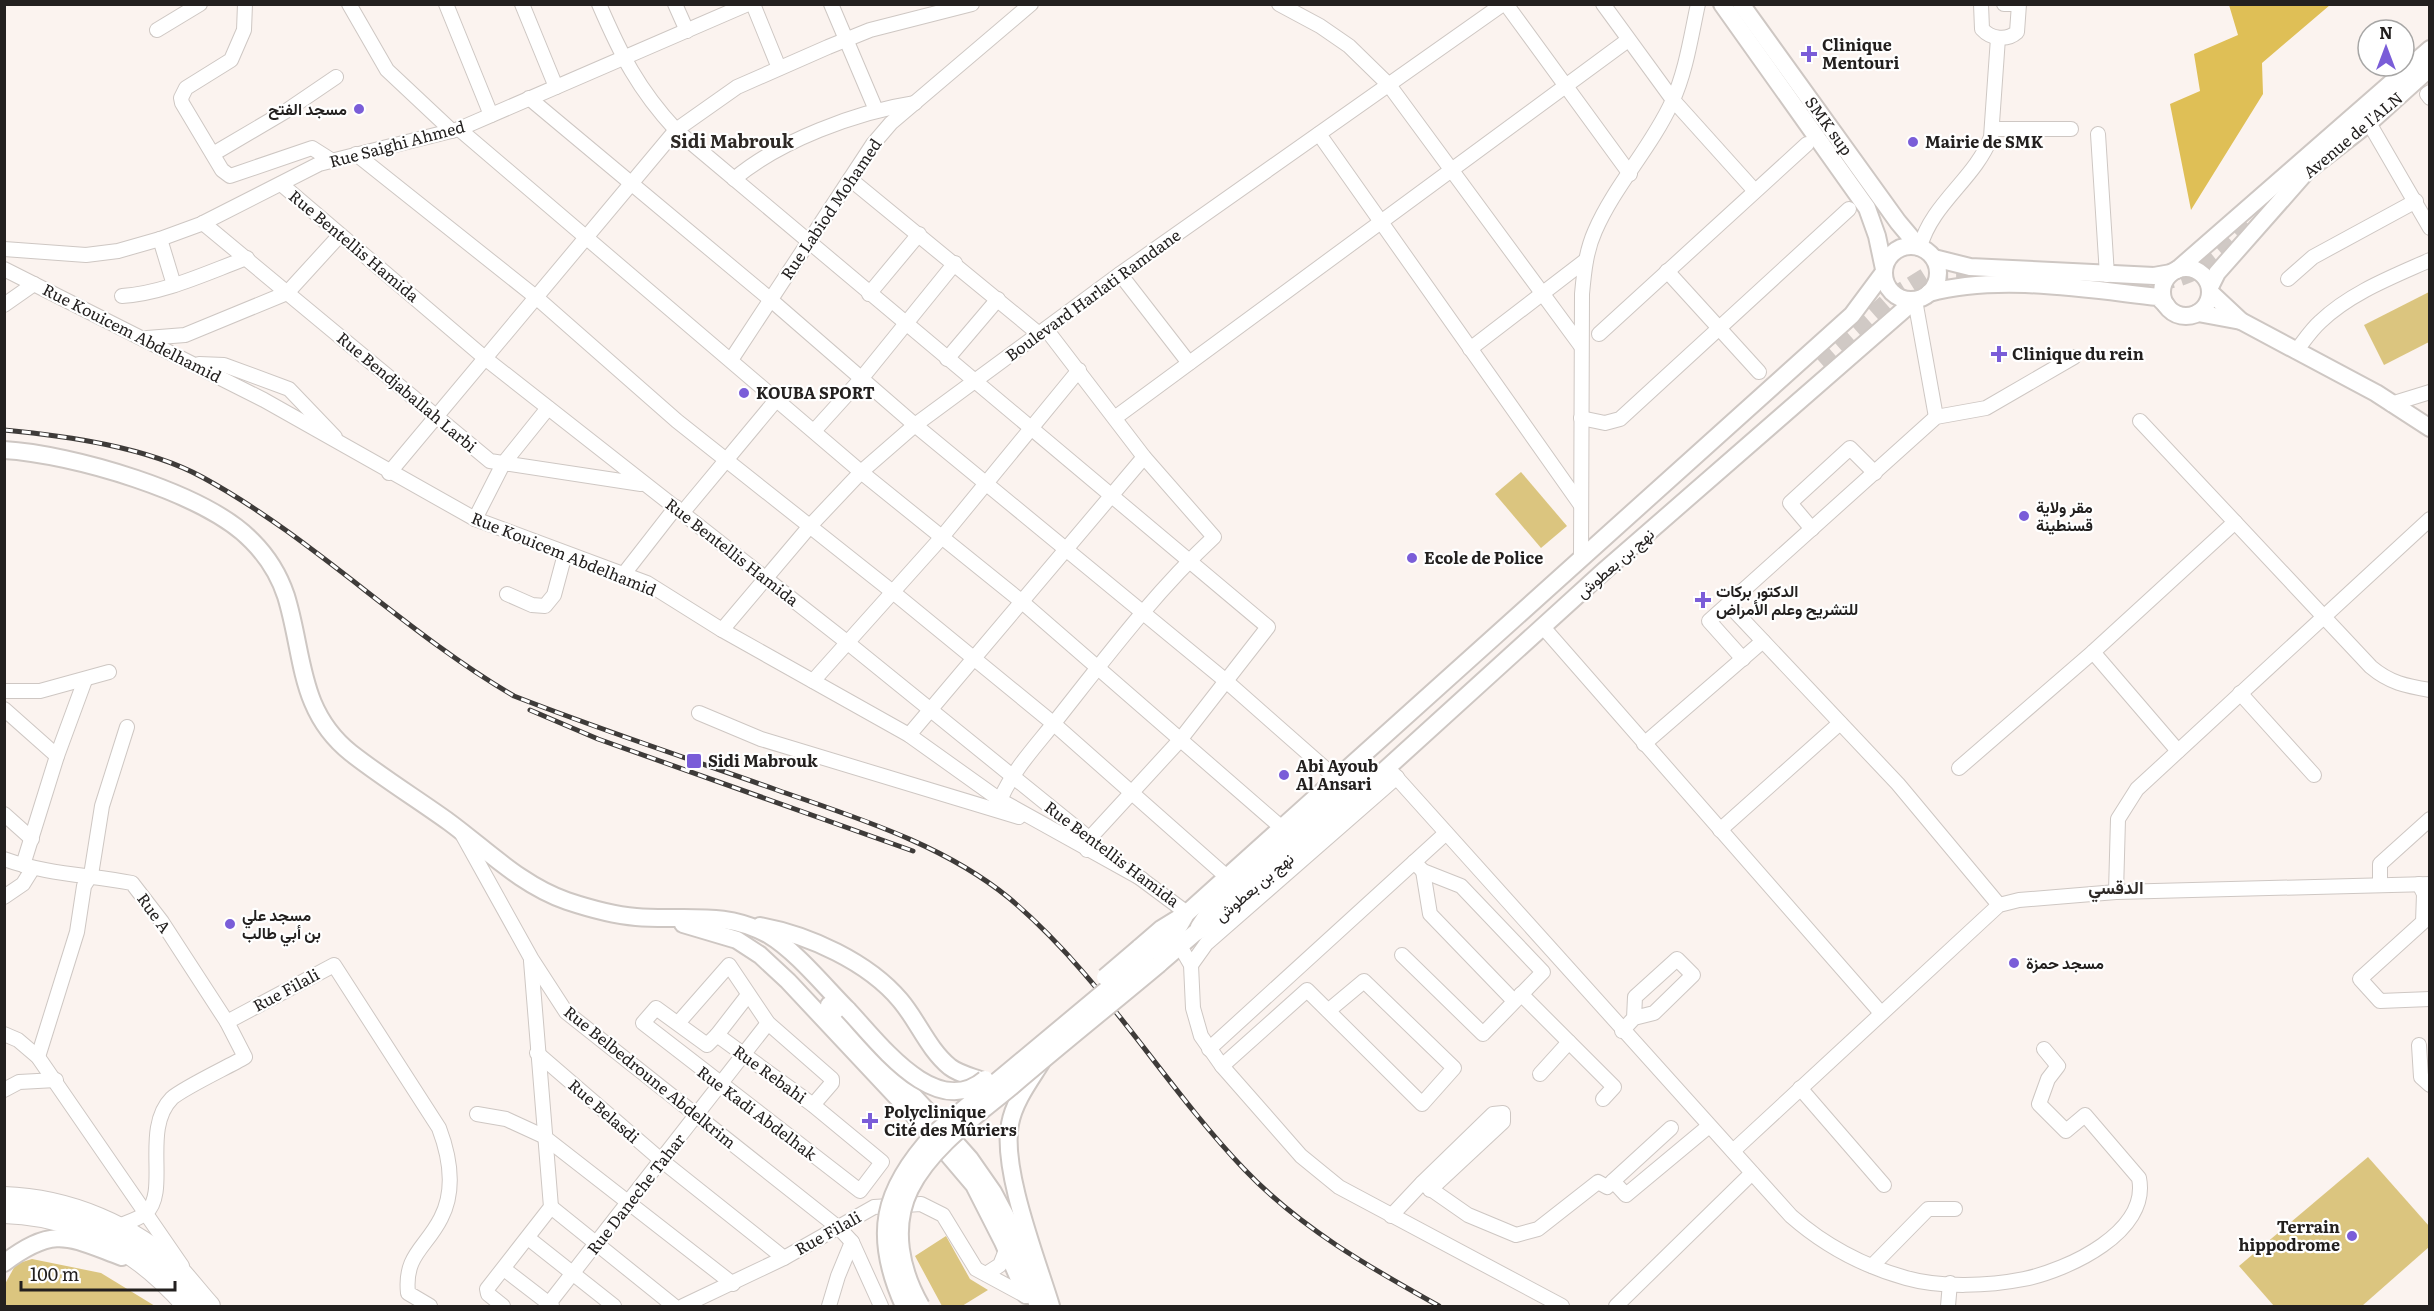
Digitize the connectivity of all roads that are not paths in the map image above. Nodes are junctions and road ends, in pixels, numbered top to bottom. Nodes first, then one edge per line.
1 (200, 4) edge
2 (245, 4) edge
3 (349, 4) edge
4 (446, 4) edge
5 (522, 4) edge
6 (599, 4) edge
7 (675, 4) edge
8 (747, 4) edge
9 (753, 4) edge
10 (831, 4) edge
11 (972, 4) edge
12 (1031, 4) edge
13 (1279, 4) edge
14 (1504, 4) edge
15 (1603, 4) edge
16 (1698, 4) edge
17 (1722, 4) edge
18 (1741, 4) edge
19 (1981, 4) edge
20 (2004, 4) edge
21 (2018, 4) edge
22 (157, 30) dead end
23 (687, 31) junction
24 (1998, 38) junction
25 (847, 39) junction
26 (1628, 40) junction
27 (2430, 50) edge
28 (622, 58) junction
29 (779, 68) junction
30 (2430, 68) edge
31 (336, 77) dead end
32 (1389, 85) junction
33 (556, 87) junction
34 (1564, 87) junction
35 (2430, 92) edge
36 (529, 98) junction
37 (2430, 98) edge
38 (1673, 100) junction
39 (915, 103) junction
40 (876, 110) junction
41 (2372, 111) junction
42 (491, 115) junction
43 (1992, 129) junction
44 (2071, 129) dead end
45 (455, 130) junction
46 (676, 130) junction
47 (1319, 134) junction
48 (2098, 134) dead end
49 (1807, 144) dead end
50 (213, 154) junction
51 (356, 154) junction
52 (331, 160) junction
53 (1451, 171) junction
54 (1630, 174) junction
55 (734, 179) junction
56 (850, 179) junction
57 (280, 184) junction
58 (632, 184) junction
59 (1754, 190) junction
60 (2416, 201) junction
61 (1849, 209) dead end
62 (2254, 221) tunnel mouth
63 (203, 223) junction
64 (1381, 223) junction
65 (2430, 228) edge
66 (918, 234) junction
67 (340, 235) junction
68 (587, 237) junction
69 (160, 239) junction
70 (808, 243) junction
71 (1920, 247) junction
72 (4, 249) edge
73 (247, 258) junction
74 (1934, 258) junction
75 (1586, 260) junction
76 (2430, 260) edge
77 (955, 263) junction
78 (4, 269) edge
79 (1884, 270) junction
80 (1667, 271) junction
81 (2174, 272) junction
82 (1120, 274) junction
83 (2107, 275) junction
84 (2288, 279) dead end
85 (34, 284) junction
86 (174, 285) junction
87 (2210, 289) junction
88 (287, 292) junction
89 (1541, 292) junction
90 (869, 294) junction
91 (122, 296) dead end
92 (537, 298) junction
93 (1920, 298) junction
94 (998, 299) junction
95 (771, 300) junction
96 (4, 305) edge
97 (2167, 306) junction
98 (2198, 313) junction
99 (2241, 321) junction
100 (906, 325) junction
101 (1720, 329) junction
102 (1043, 332) junction
103 (1599, 334) dead end
104 (145, 338) junction
105 (1581, 346) junction
106 (1470, 349) junction
107 (2296, 351) junction
108 (2074, 357) dead end
109 (486, 359) junction
110 (947, 359) junction
111 (731, 360) junction
112 (1189, 363) junction
113 (196, 364) junction
114 (1079, 370) junction
115 (1759, 372) dead end
116 (861, 379) junction
117 (974, 381) junction
118 (2430, 392) edge
119 (777, 399) junction
120 (2391, 404) junction
121 (548, 408) junction
122 (436, 417) junction
123 (1116, 417) junction
124 (1936, 417) junction
125 (1581, 418) junction
126 (2140, 421) dead end
127 (915, 425) junction
128 (1030, 428) junction
129 (2430, 429) edge
130 (814, 431) junction
131 (345, 448) junction
132 (4, 450) edge
133 (1144, 457) junction
134 (727, 459) junction
135 (503, 464) junction
136 (861, 472) junction
137 (1875, 472) junction
138 (389, 473) junction
139 (986, 482) junction
140 (644, 484) junction
141 (1112, 494) junction
142 (1580, 504) junction
143 (680, 510) junction
144 (475, 519) junction
145 (2430, 519) edge
146 (2235, 522) junction
147 (810, 526) junction
148 (1812, 529) junction
149 (942, 537) junction
150 (1066, 549) junction
151 (565, 554) junction
152 (1581, 559) junction
153 (1189, 560) junction
154 (623, 575) junction
155 (765, 578) junction
156 (894, 593) junction
157 (507, 594) dead end
158 (1021, 601) junction
159 (1728, 604) junction
160 (1143, 613) junction
161 (2322, 617) junction
162 (1543, 627) junction
163 (722, 630) junction
164 (1763, 642) junction
165 (848, 643) junction
166 (2093, 652) junction
167 (974, 659) junction
168 (1743, 659) junction
169 (1098, 668) junction
170 (109, 672) dead end
171 (85, 680) junction
172 (813, 681) junction
173 (1226, 681) junction
174 (2430, 690) edge
175 (4, 691) edge
176 (2240, 693) junction
177 (4, 709) edge
178 (930, 711) junction
179 (699, 713) dead end
180 (1840, 723) junction
181 (1054, 724) junction
182 (126, 727) dead end
183 (909, 735) junction
184 (1180, 740) junction
185 (1644, 744) junction
186 (2178, 751) junction
187 (57, 756) junction
188 (1959, 768) dead end
189 (1393, 773) junction
190 (2314, 774) dead end
191 (1010, 776) junction
192 (1336, 778) junction
193 (1131, 793) junction
194 (1000, 800) junction
195 (4, 814) edge
196 (2430, 819) edge
197 (1042, 824) junction
198 (1283, 827) junction
199 (1720, 830) junction
200 (460, 831) junction
201 (1446, 833) junction
202 (32, 839) junction
203 (1088, 844) junction
204 (4, 859) edge
205 (1419, 866) junction
206 (28, 867) junction
207 (1230, 874) junction
208 (90, 875) junction
209 (1142, 879) joint
210 (2380, 885) junction
211 (2426, 889) edge
212 (2116, 892) junction
213 (4, 897) edge
214 (1999, 905) junction
215 (1187, 913) junction
216 (662, 918) junction
217 (743, 923) junction
218 (1195, 933) junction
219 (1180, 946) junction
220 (1402, 955) dead end
221 (1148, 956) junction
222 (531, 958) junction
223 (1191, 965) junction
224 (748, 995) junction
225 (1518, 997) junction
226 (2430, 999) edge
227 (656, 1008) joint
228 (1328, 1011) junction
229 (1881, 1013) junction
230 (1634, 1018) junction
231 (227, 1022) junction
232 (678, 1022) junction
233 (768, 1023) junction
234 (1622, 1031) junction
235 (4, 1034) edge
236 (717, 1035) junction
237 (1569, 1042) junction
238 (2419, 1045) dead end
239 (1209, 1049) junction
240 (2044, 1049) dead end
241 (537, 1053) junction
242 (742, 1055) junction
243 (38, 1057) junction
244 (1043, 1060) junction
245 (1222, 1066) junction
246 (1540, 1074) dead end
247 (56, 1080) junction
248 (983, 1081) junction
249 (720, 1085) junction
250 (2430, 1085) edge
251 (1800, 1088) junction
252 (4, 1090) edge
253 (1603, 1099) dead end
254 (813, 1106) junction
255 (477, 1114) dead end
256 (697, 1116) junction
257 (1709, 1126) junction
258 (1671, 1128) dead end
259 (543, 1136) junction
260 (1469, 1145) dead end
261 (1733, 1151) junction
262 (661, 1160) junction
263 (882, 1162) joint
264 (1752, 1173) junction
265 (1613, 1182) junction
266 (1884, 1185) dead end
267 (1426, 1187) junction
268 (4, 1197) edge
269 (629, 1203) junction
270 (551, 1207) junction
271 (1955, 1209) dead end
272 (146, 1212) junction
273 (4, 1213) edge
274 (1391, 1216) junction
275 (116, 1227) junction
276 (840, 1229) junction
277 (528, 1238) junction
278 (852, 1242) junction
279 (597, 1245) junction
280 (1006, 1250) junction
281 (784, 1258) junction
282 (4, 1263) edge
283 (146, 1264) junction
284 (1872, 1266) junction
285 (504, 1269) junction
286 (574, 1273) junction
287 (986, 1274) junction
288 (1950, 1283) junction
289 (733, 1284) junction
290 (1028, 1304) edge
291 (187, 1306) edge
292 (210, 1306) edge
293 (429, 1306) edge
294 (503, 1306) edge
295 (549, 1306) edge
296 (614, 1306) edge
297 (674, 1306) edge
298 (683, 1306) edge
299 (829, 1306) edge
300 (881, 1306) edge
301 (904, 1306) edge
302 (921, 1306) edge
303 (1051, 1306) edge
304 (1562, 1306) edge
305 (1617, 1306) edge
306 (1948, 1306) edge

1 - 22 street
2 - 50 street
3 - 45 street
4 - 42 street
5 - 33 street
6 - 28 street
7 - 23 street
8 - 23 street, Rue Saighi Ahmed
9 - 29 street
10 - 25 street
11 - 25 street
12 - 39 street, Rue Labiod Mohamed
13 - 32 street
14 - 32 street, Boulevard Harlati Ramdane
14 - 34 street
15 - 26 street
16 - 38 street
17 - 79 main road
18 - 71 main road, SMK sup
19 - 24 street
20 - 21 street
21 - 24 street
23 - 28 street, Rue Saighi Ahmed
24 - 43 street
25 - 29 street
25 - 40 street
26 - 34 street
26 - 38 street
27 - 41 main road
28 - 33 street, Rue Saighi Ahmed
28 - 46 street
29 - 46 street
30 - 41 main road, Avenue de l'ALN
31 - 50 street
32 - 47 street, Boulevard Harlati Ramdane
32 - 53 street
33 - 36 street, Rue Saighi Ahmed
34 - 53 street
34 - 54 street
35 - 37 street
36 - 42 street, Rue Saighi Ahmed
36 - 58 street
38 - 54 street
38 - 59 street
39 - 40 street
39 - 56 street, Rue Labiod Mohamed
40 - 55 street
41 - 60 street
41 - 62 main road
41 - 81 main road
41 - 87 main road, Avenue de l'ALN
42 - 45 street, Rue Saighi Ahmed
43 - 44 street
43 - 71 street
45 - 51 street, Rue Saighi Ahmed
45 - 68 street
46 - 55 street
46 - 58 street
47 - 64 street
47 - 82 street, Boulevard Harlati Ramdane
48 - 83 street
49 - 59 street
50 - 52 street
51 - 52 street, Rue Saighi Ahmed
51 - 92 street
52 - 57 street, Rue Saighi Ahmed
53 - 64 street
53 - 89 street
54 - 75 street
55 - 70 street
56 - 66 street
56 - 70 street, Rue Labiod Mohamed
57 - 63 street, Rue Saighi Ahmed
57 - 67 street, Rue Bentellis Hamida
58 - 68 street
58 - 95 street
59 - 80 street
60 - 65 street
60 - 84 street
61 - 101 street
63 - 69 street, Rue Saighi Ahmed
63 - 73 street, Rue Bendjaballah Larbi
64 - 106 street
64 - 112 street
66 - 77 street
66 - 90 street
67 - 88 street
67 - 109 street, Rue Bentellis Hamida
68 - 92 street
68 - 111 street
69 - 72 street, Rue Saighi Ahmed
69 - 86 street
70 - 90 street
70 - 95 street, Rue Labiod Mohamed
71 - 74 main road
71 - 79 main road
73 - 86 street
73 - 88 street, Rue Bendjaballah Larbi
74 - 83 main road
74 - 93 main road
75 - 89 street
75 - 105 street
76 - 107 street
77 - 94 street
77 - 100 street
78 - 85 street, Rue Kouicem Abdelhamid
79 - 93 main road
79 - 152 main road, نهج بن بعطوش
80 - 101 street
80 - 103 street
81 - 83 main road
81 - 87 main road
81 - 97 main road
82 - 102 street, Boulevard Harlati Ramdane
82 - 112 street
85 - 96 street
85 - 104 street, Rue Kouicem Abdelhamid
86 - 91 street
87 - 98 main road
87 - 99 main road
88 - 104 street
88 - 122 street, Rue Bendjaballah Larbi
89 - 105 street
89 - 106 street
90 - 100 street
92 - 109 street
92 - 134 street
93 - 97 main road
93 - 124 street
93 - 162 main road, نهج بن بعطوش
94 - 102 street
94 - 110 street
95 - 111 street, Rue Labiod Mohamed
95 - 116 street
97 - 98 main road
98 - 99 main road
99 - 107 main road
100 - 110 street
100 - 116 street
101 - 115 street
101 - 125 street
102 - 114 street
102 - 117 street, Boulevard Harlati Ramdane
104 - 113 street, Rue Kouicem Abdelhamid
105 - 125 street
106 - 142 street
107 - 120 main road
108 - 124 street
109 - 121 street, Rue Bentellis Hamida
109 - 122 street
110 - 117 street
111 - 119 street
112 - 123 street
113 - 131 street, Rue Kouicem Abdelhamid
113 - 131 street
114 - 123 street
114 - 128 street
116 - 127 street
116 - 130 street
117 - 127 street, Boulevard Harlati Ramdane
117 - 128 street
118 - 120 street
119 - 130 street
119 - 134 street
120 - 129 main road
121 - 135 street
121 - 140 street, Rue Bentellis Hamida
122 - 135 street, Rue Bendjaballah Larbi
122 - 138 street
123 - 133 street
124 - 137 street
125 - 142 street
126 - 146 street
127 - 136 street, Boulevard Harlati Ramdane
127 - 139 street
128 - 139 street
128 - 141 street
130 - 136 street
131 - 138 street, Rue Kouicem Abdelhamid
132 - 200 main road
133 - 141 street
133 - 153 street
134 - 143 street
134 - 147 street
135 - 140 street, Rue Bendjaballah Larbi
135 - 144 street
136 - 147 street, Boulevard Harlati Ramdane
136 - 149 street
137 - 148 street
137 - 148 street
138 - 144 street, Rue Kouicem Abdelhamid
139 - 149 street
139 - 150 street
140 - 143 street, Rue Bentellis Hamida
141 - 150 street
141 - 153 street
142 - 152 street
143 - 154 street
143 - 155 street, Rue Bentellis Hamida
144 - 151 street, Rue Kouicem Abdelhamid
145 - 161 street
146 - 161 street
146 - 166 street
147 - 155 street, Boulevard Harlati Ramdane
147 - 156 street
148 - 159 street
149 - 156 street
149 - 158 street
150 - 158 street
150 - 160 street
151 - 154 street, Rue Kouicem Abdelhamid
151 - 157 street
152 - 192 main road, نهج بن بعطوش
153 - 160 street
153 - 173 street
154 - 163 street, Rue Kouicem Abdelhamid
155 - 163 street, Boulevard Harlati Ramdane
155 - 165 street, Rue Bentellis Hamida
156 - 165 street
156 - 167 street
158 - 167 street
158 - 169 street
159 - 164 street
159 - 168 street
160 - 169 street
160 - 173 street
161 - 174 street
161 - 176 street
162 - 185 street
162 - 189 main road, نهج بن بعطوش
163 - 172 street, Rue Kouicem Abdelhamid
164 - 168 street
164 - 180 street
165 - 172 street
165 - 178 street, Rue Bentellis Hamida
166 - 186 street
166 - 188 street
167 - 178 street
167 - 181 street
168 - 185 street
169 - 181 street
169 - 184 street
170 - 171 street
171 - 175 street
171 - 187 street
172 - 183 street, Rue Kouicem Abdelhamid
173 - 184 street
173 - 192 street
176 - 186 street
176 - 190 street
177 - 187 street
178 - 183 street
178 - 191 street, Rue Bentellis Hamida
179 - 197 street
180 - 199 street
180 - 214 street
181 - 191 street
181 - 193 street
182 - 208 street
183 - 194 street, Rue Kouicem Abdelhamid
184 - 193 street
184 - 198 street
185 - 199 street
186 - 212 street
187 - 202 street
189 - 201 street
189 - 218 main road, نهج بن بعطوش
189 - 223 street
191 - 194 street
191 - 203 street, Rue Bentellis Hamida
192 - 198 main road, نهج بن بعطوش
193 - 203 street
193 - 207 street
194 - 197 street, Rue Kouicem Abdelhamid
195 - 202 street
196 - 210 street
197 - 203 street, Rue Kouicem Abdelhamid
198 - 207 main road, نهج بن بعطوش
199 - 229 street
200 - 216 main road
200 - 222 street, Rue Belbedroune Abdelkrim
201 - 205 street
201 - 234 street
202 - 206 street
203 - 209 street, Rue Kouicem Abdelhamid
204 - 206 street, Rue A
205 - 225 street
205 - 225 street
205 - 239 street
206 - 208 street, Rue A
206 - 213 street
207 - 215 main road
207 - 218 main road, نهج بن بعطوش
208 - 231 street, Rue A
208 - 243 street
209 - 215 street, Rue Bentellis Hamida
210 - 211 street
210 - 212 street
211 - 226 street
212 - 214 street
214 - 229 street
215 - 221 main road
216 - 217 main road
216 - 280 main road
216 - 290 main road
217 - 248 main road
217 - 248 main road, bridge
218 - 219 main road
219 - 221 main road
219 - 223 street
220 - 225 street
221 - 244 main road, bridge
221 - 248 main road, bridge
221 - 301 main road, bridge
222 - 241 street
222 - 256 street, Rue Belbedroune Abdelkrim
223 - 239 street
224 - 232 street
224 - 233 street
224 - 236 street
225 - 237 street
227 - 232 street, Rue Rebahi
227 - 249 street, Rue Kadi Abdelhak
228 - 228 street
228 - 245 street
229 - 251 street
230 - 230 street
230 - 234 street
231 - 272 street
231 - 293 street, Rue Filali
232 - 236 street, Rue Rebahi
233 - 242 street, Rue Daneche Tahar
233 - 254 street
234 - 257 street
235 - 243 street
236 - 242 street, Rue Rebahi
237 - 246 street
237 - 253 street
238 - 250 street
239 - 245 street
240 - 288 street
241 - 259 street
241 - 262 street, Rue Belasdi
242 - 249 street, Rue Daneche Tahar
242 - 254 street, Rue Rebahi
243 - 247 street
244 - 302 main road, bridge
244 - 303 main road
245 - 274 street
247 - 252 street
247 - 272 street
249 - 256 street, Rue Daneche Tahar
249 - 263 street, Rue Kadi Abdelhak
251 - 261 street
251 - 266 street
254 - 263 street, Rue Rebahi
255 - 259 street
256 - 262 street, Rue Daneche Tahar
256 - 276 street, Rue Belbedroune Abdelkrim
257 - 261 street
257 - 265 street
258 - 265 street
259 - 269 street
259 - 270 street
260 - 267 street
261 - 264 street
262 - 269 street, Rue Daneche Tahar
262 - 281 street, Rue Belasdi
264 - 284 street
264 - 305 street
265 - 267 street
267 - 274 street
268 - 275 highway
269 - 279 street, Rue Daneche Tahar
269 - 289 street
270 - 277 street
270 - 279 street
271 - 284 street
272 - 275 street
272 - 292 street
273 - 283 highway
274 - 304 street
275 - 292 highway
276 - 278 street, Rue Belbedroune Abdelkrim
276 - 281 street, Rue Filali
276 - 287 street, Rue Filali
277 - 285 street
277 - 286 street
278 - 299 street
278 - 300 street, Rue Belbedroune Abdelkrim
279 - 286 street, Rue Daneche Tahar
279 - 297 street
280 - 287 street
280 - 290 main road
281 - 289 street, Rue Filali
282 - 283 main road
283 - 291 highway
284 - 288 street
285 - 294 street
285 - 295 street
286 - 295 street, Rue Daneche Tahar
286 - 296 street
287 - 290 street, Rue Filali
288 - 306 street
289 - 298 street, Rue Filali

